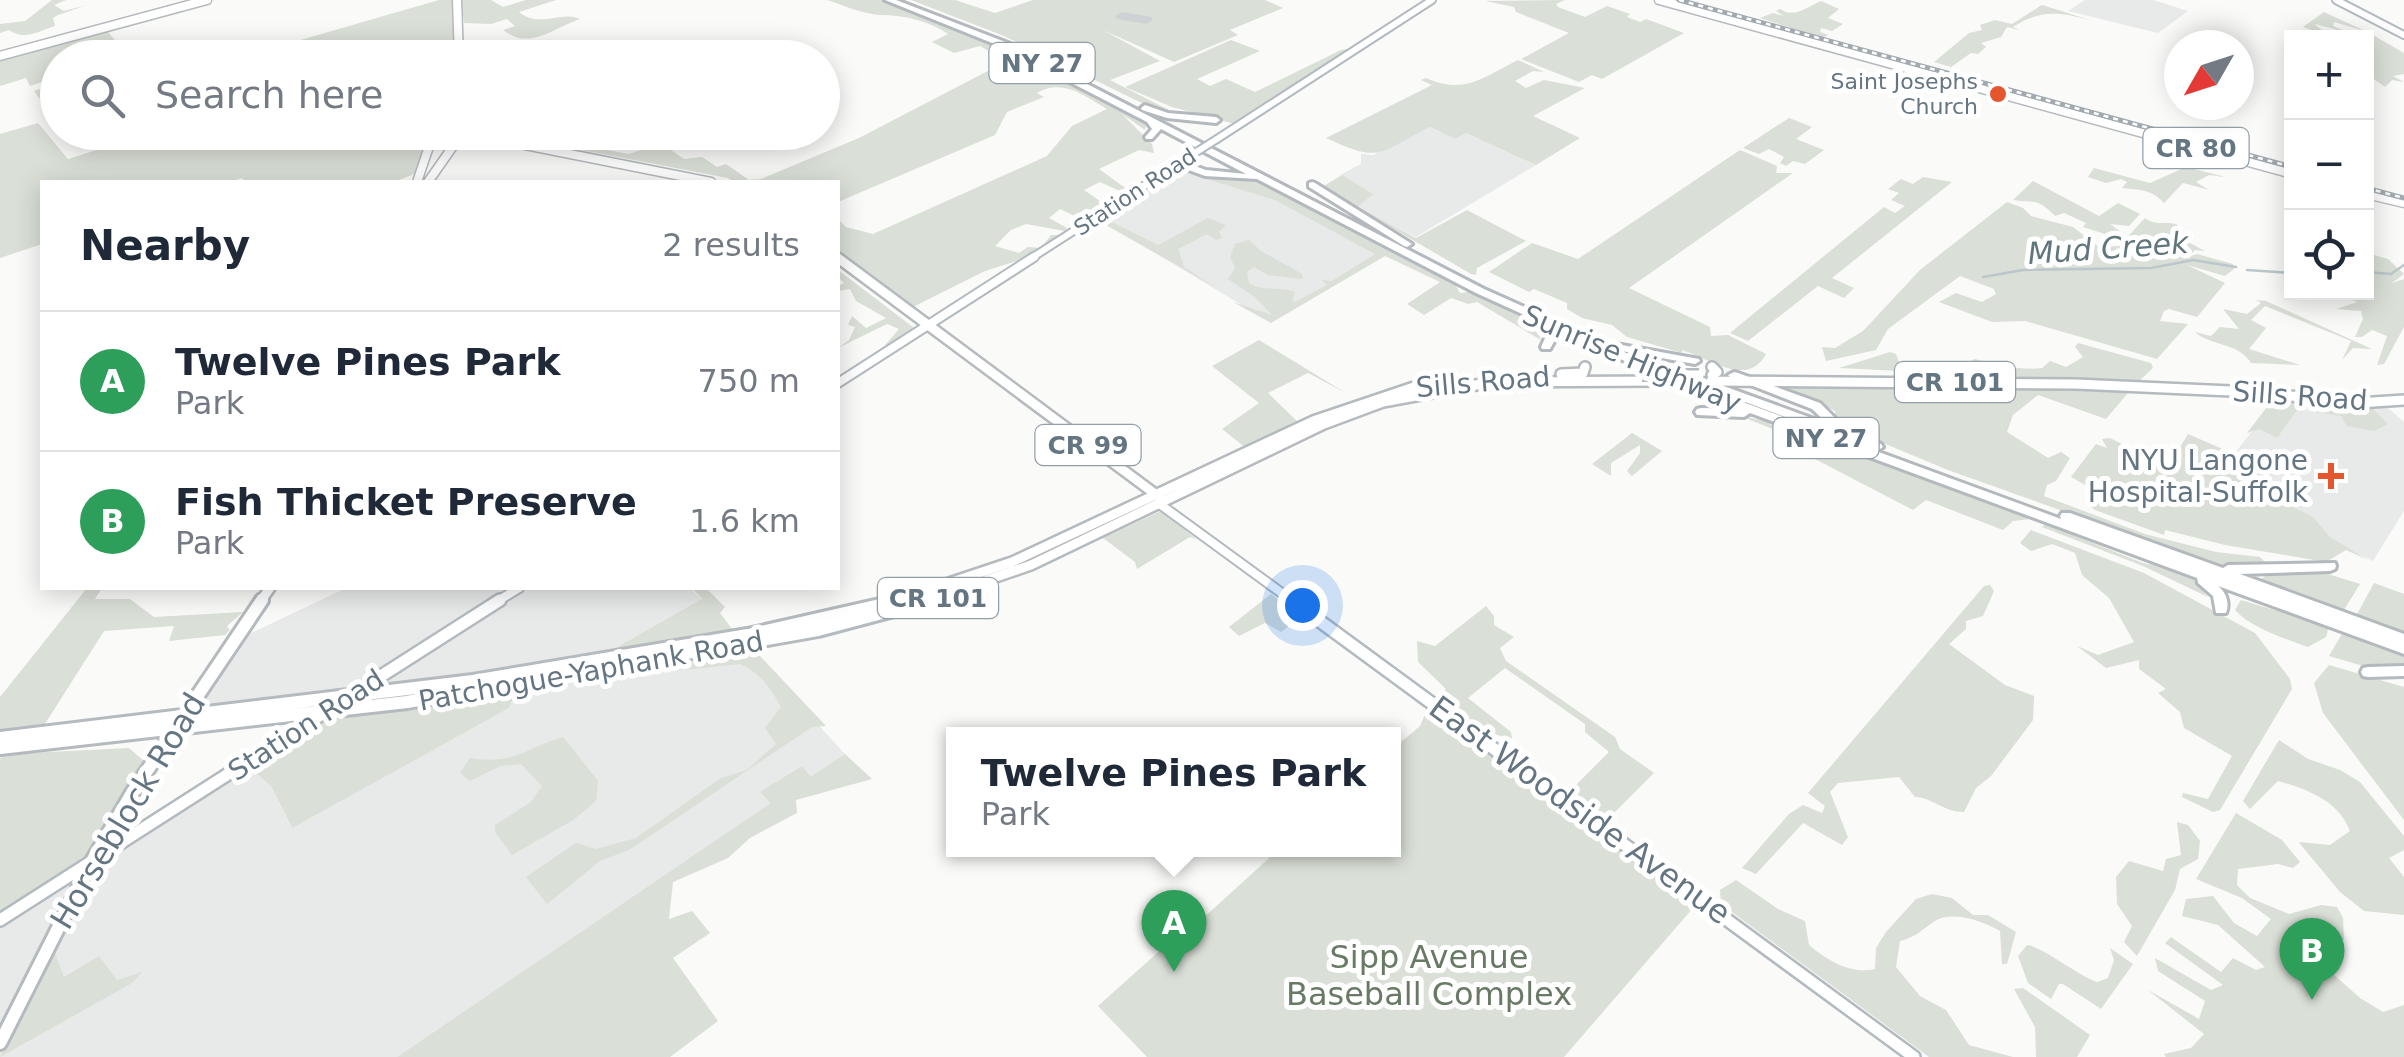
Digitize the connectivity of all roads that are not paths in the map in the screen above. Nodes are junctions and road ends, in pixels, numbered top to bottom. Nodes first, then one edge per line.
1 (207, 0) edge
2 (457, 0) edge
3 (889, 0) edge
4 (904, 0) edge
5 (1432, 0) edge
6 (1659, 0) edge
7 (2336, 0) edge
8 (2404, 35) edge
9 (58, 40) edge
10 (460, 40) edge
11 (40, 45) edge
12 (0, 56) edge
13 (1129, 104) junction
14 (1216, 120) dead end
15 (1149, 137) dead end
16 (427, 150) edge
17 (454, 150) edge
18 (562, 150) edge
19 (565, 150) edge
20 (568, 151) junction
21 (1182, 164) junction
22 (421, 166) junction
23 (2284, 172) edge
24 (1154, 178) joint
25 (411, 180) edge
26 (411, 180) edge
27 (430, 180) edge
28 (701, 180) edge
29 (715, 180) edge
30 (1312, 184) dead end
31 (1288, 190) junction
32 (2374, 196) edge
33 (2404, 203) edge
34 (1422, 253) junction
35 (840, 260) edge
36 (840, 267) edge
37 (1525, 314) junction
38 (924, 326) junction
39 (1614, 346) junction
40 (1546, 348) dead end
41 (1695, 361) dead end
42 (1585, 368) dead end
43 (1560, 374) junction
44 (1599, 374) junction
45 (1712, 374) junction
46 (1730, 378) junction
47 (2148, 378) dead end
48 (1575, 380) junction
49 (1626, 381) junction
50 (840, 382) edge
51 (1751, 382) junction
52 (2076, 384) junction
53 (2107, 386) junction
54 (2171, 388) junction
55 (2132, 397) dead end
56 (2404, 400) edge
57 (1701, 412) dead end
58 (1780, 421) junction
59 (1877, 447) junction
60 (1160, 500) junction
61 (2265, 555) dead end
62 (2163, 556) junction
63 (2330, 566) dead end
64 (2276, 568) junction
65 (269, 590) edge
66 (516, 590) edge
67 (2222, 609) dead end
68 (2404, 639) edge
69 (2404, 649) edge
70 (2404, 671) edge
71 (2368, 672) dead end
72 (364, 687) junction
73 (495, 688) junction
74 (199, 691) junction
75 (526, 693) dead end
76 (388, 695) junction
77 (342, 701) junction
78 (325, 712) junction
79 (216, 715) junction
80 (300, 721) junction
81 (172, 723) junction
82 (200, 726) junction
83 (140, 733) junction
84 (0, 738) edge
85 (0, 748) edge
86 (158, 752) junction
87 (92, 862) junction
88 (0, 920) edge
89 (0, 1043) edge
90 (1914, 1057) edge

1 - 9 main road
2 - 10 main road
3 - 13 highway, Sunrise Highway / NY 27
4 - 13 highway, Sunrise Highway / NY 27
5 - 21 main road, Station Road, bridge
6 - 23 main road, CR 80
7 - 8 main road
11 - 12 main road
13 - 14 highway
13 - 15 highway
13 - 31 highway, Sunrise Highway / NY 27
13 - 34 highway, Sunrise Highway / NY 27
16 - 22 main road
17 - 27 main road
18 - 20 main road
19 - 20 main road
20 - 28 main road
20 - 29 main road
21 - 24 main road
21 - 31 highway
22 - 25 main road
22 - 26 main road
24 - 38 main road, Station Road
30 - 34 highway
31 - 37 highway, Sunrise Highway / NY 27
32 - 33 main road
34 - 39 highway, Sunrise Highway / NY 27
35 - 38 main road, East Woodside Avenue / CR 99
36 - 38 main road, East Woodside Avenue / CR 99
37 - 40 highway
37 - 58 highway, Sunrise Highway / NY 27
38 - 50 main road, Station Road
38 - 60 main road, East Woodside Avenue / CR 99
39 - 41 highway
39 - 59 highway, Sunrise Highway / NY 27
42 - 43 main road
43 - 44 main road, Sills Road / CR 101
43 - 60 main road, Sills Road / CR 101
44 - 48 main road
44 - 49 main road, Sills Road / CR 101
45 - 46 main road, Sills Road / CR 101
45 - 49 main road, Sills Road / CR 101, bridge
45 - 49 main road, Sills Road / CR 101, bridge
46 - 51 highway
46 - 52 main road, Sills Road / CR 101
47 - 54 main road
48 - 49 main road, Sills Road / CR 101
48 - 60 main road, Sills Road / CR 101
51 - 52 main road, Sills Road / CR 101
51 - 59 highway
52 - 53 main road, Sills Road / CR 101
53 - 54 main road, Sills Road / CR 101
53 - 55 main road
54 - 56 main road, Sills Road / CR 101
57 - 58 highway
58 - 62 highway, Sunrise Highway / NY 27
59 - 62 highway, Sunrise Highway / NY 27
60 - 73 main road, Patchogue-Yaphank Road / CR 101
60 - 76 main road, Patchogue-Yaphank Road / CR 101
60 - 90 main road, East Woodside Avenue / CR 99
61 - 64 highway
62 - 64 highway
62 - 67 highway
62 - 68 highway, Sunrise Highway / NY 27
62 - 69 highway, Sunrise Highway / NY 27
63 - 64 highway
65 - 74 main road, Horseblock Road
66 - 72 main road, Station Road
70 - 71 highway
72 - 76 main road
72 - 77 main road, Station Road
73 - 75 main road
73 - 78 main road, Patchogue-Yaphank Road / CR 101
74 - 79 main road
74 - 81 main road, Horseblock Road
76 - 77 main road, Patchogue-Yaphank Road / CR 101
77 - 78 main road, Station Road
77 - 79 main road, Patchogue-Yaphank Road / CR 101
78 - 80 main road, Patchogue-Yaphank Road / CR 101
79 - 81 main road, Patchogue-Yaphank Road / CR 101
80 - 82 main road, Patchogue-Yaphank Road / CR 101
80 - 87 main road, Station Road
81 - 82 main road, Patchogue-Yaphank Road / CR 101
81 - 83 main road, Patchogue-Yaphank Road / CR 101
81 - 84 main road, Patchogue-Yaphank Road / CR 101
81 - 86 main road, Horseblock Road
82 - 86 main road
83 - 85 main road, Patchogue-Yaphank Road / CR 101
83 - 86 main road
86 - 87 main road, Horseblock Road
87 - 88 main road, Station Road
87 - 89 main road, Horseblock Road

